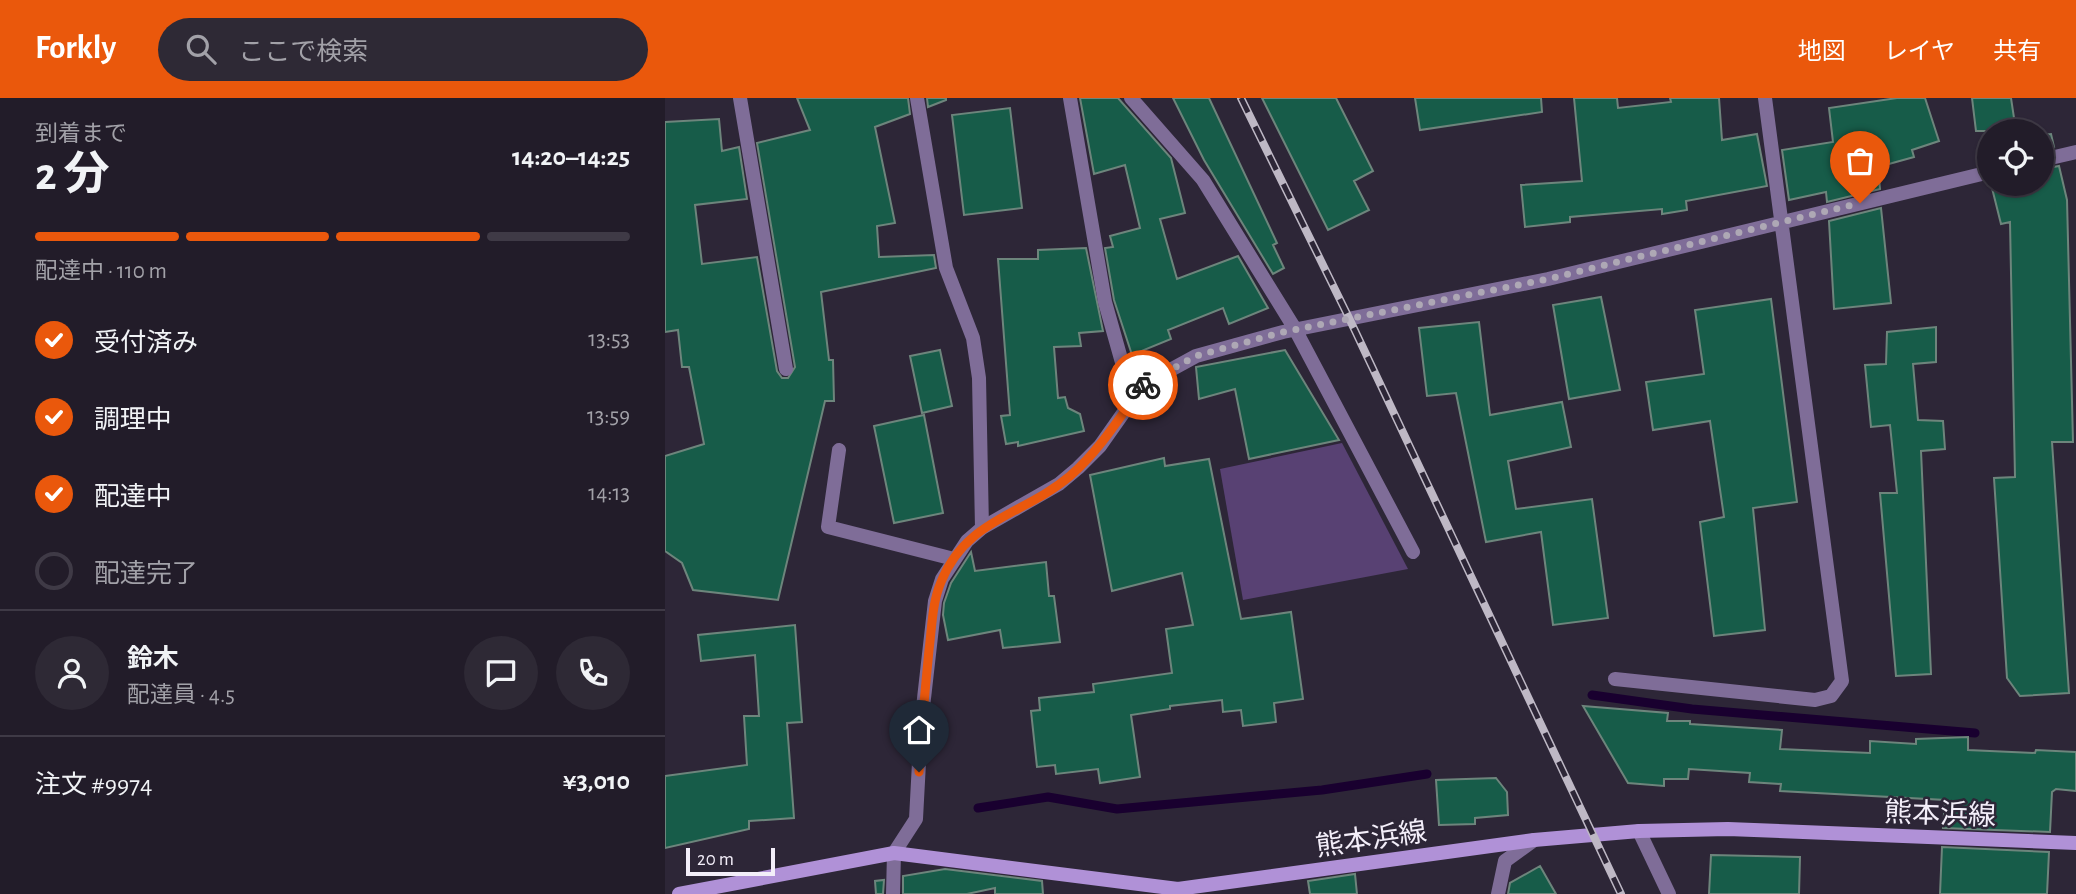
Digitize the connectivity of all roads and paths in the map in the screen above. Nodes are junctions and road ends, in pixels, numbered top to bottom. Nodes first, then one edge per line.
1 (740, 98) edge
2 (917, 98) edge
3 (1070, 98) edge
4 (1131, 98) edge
5 (1765, 98) edge
6 (2076, 152) edge
7 (2054, 157) edge
8 (1977, 175) edge
9 (1781, 222) junction
10 (1295, 329) junction
11 (786, 369) dead end
12 (1143, 385) junction
13 (839, 450) dead end
14 (982, 528) junction
15 (1413, 552) dead end
16 (954, 559) junction
17 (1615, 679) dead end
18 (1639, 831) junction
19 (1534, 840) junction
20 (2076, 843) edge
21 (894, 853) junction
22 (1178, 892) edge
23 (679, 894) edge
24 (893, 894) edge
25 (1497, 894) edge
26 (1669, 894) edge

1 - 11 street
2 - 14 street
3 - 12 street
4 - 10 street
5 - 9 street
6 - 7 street
8 - 9 street
9 - 10 street
9 - 17 street
10 - 12 street
10 - 15 street
12 - 14 street
13 - 16 street
14 - 16 street
16 - 21 street
18 - 19 main road, 熊本浜線
18 - 20 main road, 熊本浜線
18 - 26 street
19 - 22 main road, 熊本浜線
19 - 25 street
21 - 22 main road, 熊本浜線
21 - 23 main road, 熊本浜線
21 - 24 street

